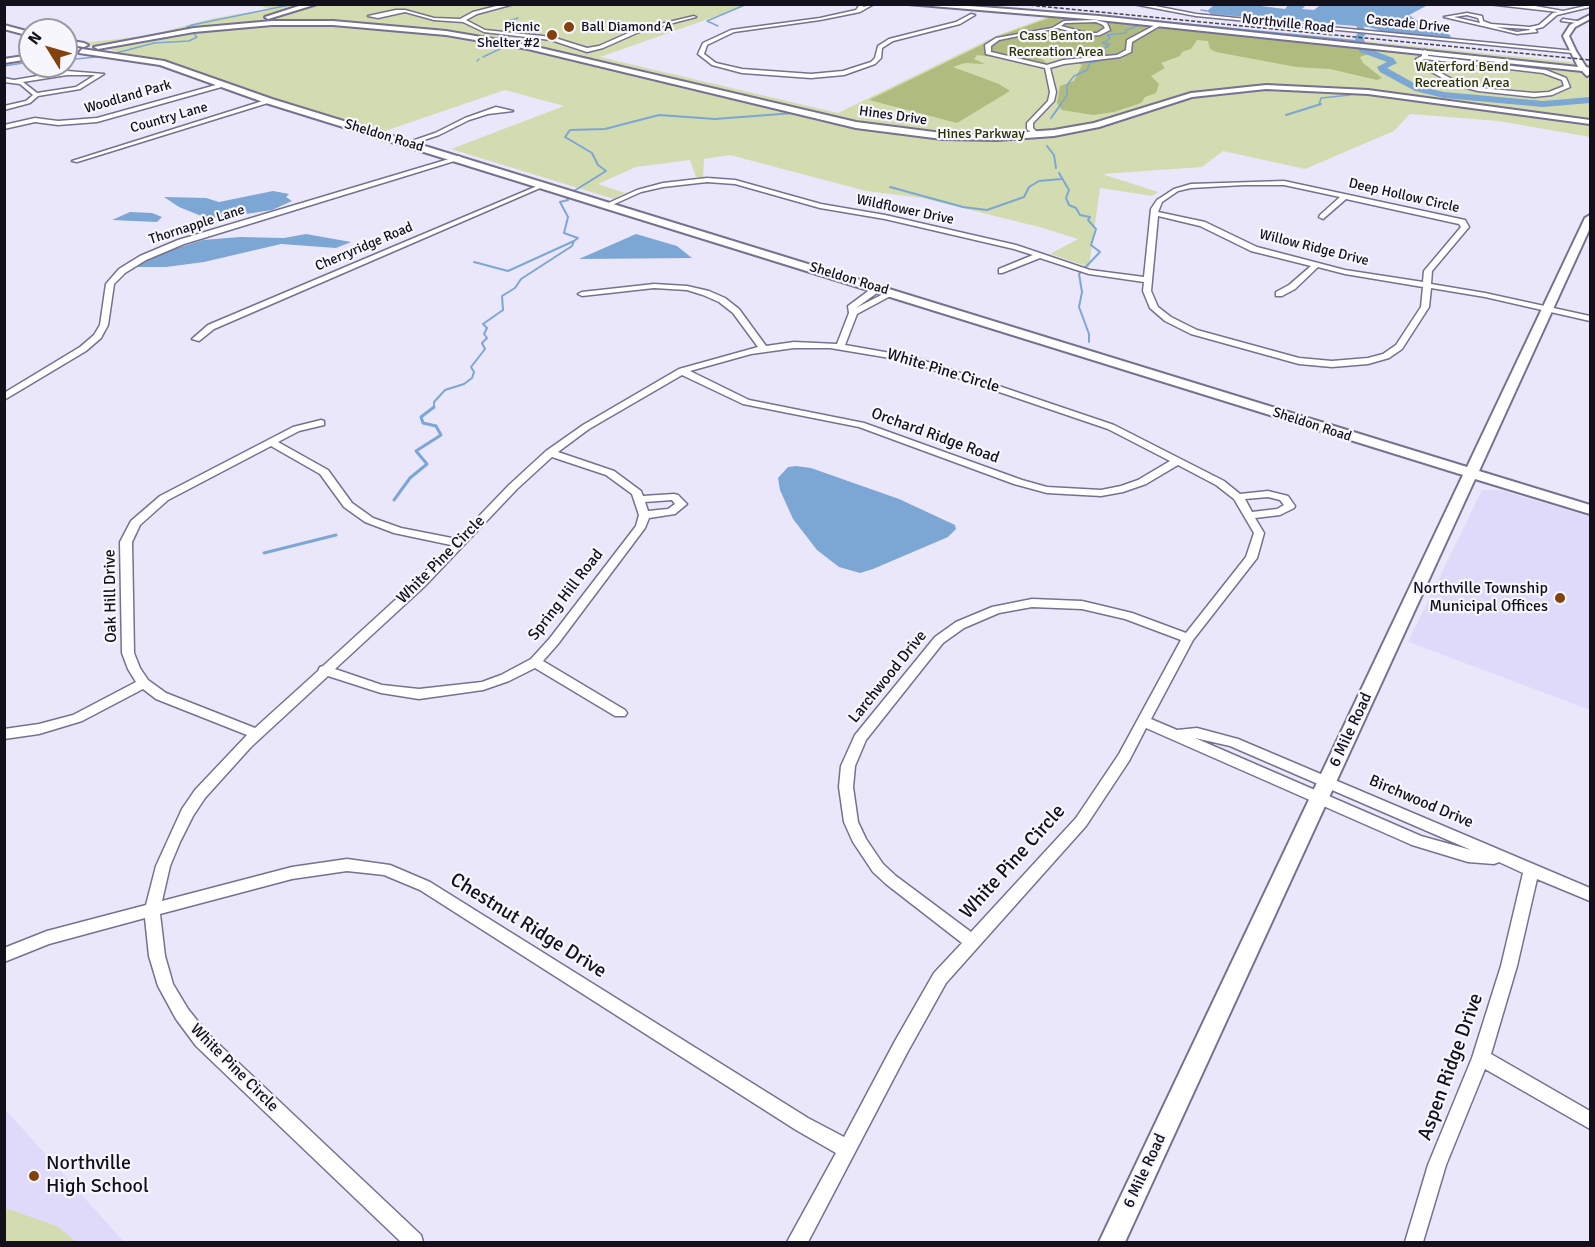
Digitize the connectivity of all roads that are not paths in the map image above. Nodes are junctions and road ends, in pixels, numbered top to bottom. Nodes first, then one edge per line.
1 (314, 4) edge
2 (319, 4) edge
3 (512, 4) edge
4 (863, 4) edge
5 (872, 4) edge
6 (911, 4) edge
7 (1135, 4) edge
8 (1490, 4) edge
9 (1540, 6) edge
10 (1590, 6) edge
11 (858, 10) junction
12 (977, 10) junction
13 (291, 11) junction
14 (405, 11) junction
15 (1561, 11) junction
16 (694, 17) dead end
17 (1590, 17) edge
18 (1549, 18) junction
19 (1098, 19) junction
20 (669, 20) dead end
21 (462, 21) junction
22 (675, 22) junction
23 (1481, 22) junction
24 (1577, 22) junction
25 (1473, 23) junction
26 (246, 24) junction
27 (258, 24) junction
28 (1161, 24) junction
29 (1058, 27) junction
30 (1530, 28) junction
31 (196, 30) junction
32 (159, 36) junction
33 (89, 47) junction
34 (78, 48) edge
35 (108, 51) junction
36 (1572, 51) junction
37 (1425, 54) junction
38 (1507, 64) junction
39 (1047, 67) junction
40 (1587, 70) edge
41 (1590, 78) edge
42 (4, 80) edge
43 (16, 81) junction
44 (223, 85) junction
45 (36, 95) junction
46 (269, 101) junction
47 (4, 108) edge
48 (488, 112) dead end
49 (1590, 122) edge
50 (4, 127) edge
51 (1037, 135) junction
52 (409, 144) junction
53 (459, 158) junction
54 (75, 161) dead end
55 (544, 184) junction
56 (1345, 196) junction
57 (613, 206) junction
58 (1155, 213) junction
59 (1323, 217) dead end
60 (1590, 218) edge
61 (1041, 255) junction
62 (1316, 265) junction
63 (1002, 271) dead end
64 (1147, 280) junction
65 (1426, 284) junction
66 (885, 290) junction
67 (582, 294) dead end
68 (1280, 294) dead end
69 (1547, 312) junction
70 (853, 314) junction
71 (1590, 319) edge
72 (1590, 326) edge
73 (196, 339) dead end
74 (840, 347) junction
75 (764, 349) junction
76 (682, 371) junction
77 (4, 397) edge
78 (321, 423) dead end
79 (271, 442) junction
80 (550, 453) junction
81 (1178, 461) junction
82 (1471, 474) junction
83 (1238, 497) junction
84 (640, 499) junction
85 (1590, 510) edge
86 (1250, 514) junction
87 (644, 515) junction
88 (460, 543) junction
89 (1188, 638) junction
90 (535, 662) junction
91 (324, 670) junction
92 (144, 683) junction
93 (620, 713) dead end
94 (1143, 722) junction
95 (257, 734) junction
96 (8, 736) edge
97 (1323, 790) junction
98 (1531, 870) junction
99 (1590, 896) edge
100 (152, 911) junction
101 (971, 941) junction
102 (4, 955) edge
103 (1481, 1058) junction
104 (1590, 1120) edge
105 (848, 1149) junction
106 (414, 1242) edge
107 (797, 1242) edge
108 (1112, 1242) edge
109 (1414, 1242) edge

1 - 13 street
2 - 27 street
3 - 21 street
4 - 11 street
5 - 11 street
6 - 12 street, Northville Road
7 - 36 street, Cascade Drive
8 - 9 street
9 - 15 street
10 - 15 street
11 - 12 street
12 - 19 street, Northville Road
13 - 26 street
13 - 31 street
14 - 14 street
14 - 21 street
15 - 18 street
16 - 22 street
17 - 24 street
18 - 24 street
18 - 30 street
19 - 28 street, Northville Road
19 - 29 street
19 - 29 street
20 - 22 street
21 - 22 street
23 - 25 street
23 - 25 street
23 - 30 street
24 - 36 street
25 - 30 street
26 - 27 street, Hines Drive
26 - 31 street, Hines Drive
27 - 51 street, Hines Drive
28 - 37 street, Northville Road
28 - 39 street
29 - 39 street
31 - 32 street
32 - 33 street
32 - 35 street
33 - 34 street
33 - 35 street, Sheldon Road
33 - 35 street
35 - 44 street, Sheldon Road
36 - 40 street
37 - 38 street, Northville Road
37 - 38 street
38 - 40 street, Northville Road
39 - 51 street
40 - 41 street
42 - 43 street
43 - 45 street
43 - 45 street
44 - 46 street, Sheldon Road
44 - 50 street, Woodland Park
45 - 47 street
46 - 52 street, Sheldon Road
46 - 54 street, Country Lane
48 - 52 street
49 - 51 street, Hines Drive
52 - 53 street, Sheldon Road
53 - 55 street, Sheldon Road
53 - 77 street, Thornapple Lane
55 - 57 street, Sheldon Road
55 - 73 street, Cherryridge Road
56 - 58 street, Deep Hollow Circle
56 - 59 street
56 - 65 street, Deep Hollow Circle
57 - 61 street, Wildflower Drive
57 - 66 street, Sheldon Road
58 - 62 street, Willow Ridge Drive
58 - 64 street, Deep Hollow Circle
60 - 69 street, 6 Mile Road
61 - 63 street
61 - 64 street, Wildflower Drive
62 - 65 street, Willow Ridge Drive
62 - 68 street
64 - 65 street, Deep Hollow Circle
65 - 69 street, Willow Ridge Drive
66 - 70 street
66 - 70 street
66 - 82 street, Sheldon Road
67 - 75 street
69 - 71 street
69 - 72 street
69 - 82 street, 6 Mile Road
70 - 74 street
74 - 75 street, White Pine Circle
74 - 81 street, White Pine Circle
75 - 76 street, White Pine Circle
76 - 80 street, White Pine Circle
76 - 81 street, Orchard Ridge Road
78 - 79 street, Oak Hill Drive
79 - 88 street
79 - 92 street, Oak Hill Drive
80 - 84 street
80 - 88 street, White Pine Circle
81 - 83 street, White Pine Circle
82 - 85 street, Sheldon Road
82 - 97 street, 6 Mile Road
83 - 86 street, White Pine Circle
83 - 86 street
84 - 87 street
84 - 87 street
86 - 89 street, White Pine Circle
87 - 90 street, Spring Hill Road
88 - 91 street, White Pine Circle
89 - 94 street, White Pine Circle
89 - 101 street, Larchwood Drive
90 - 91 street, Spring Hill Road
90 - 93 street
91 - 95 street, White Pine Circle
92 - 95 street, Oak Hill Drive
92 - 96 street
94 - 97 street, Birchwood Drive
94 - 101 street, White Pine Circle
95 - 100 street, White Pine Circle
97 - 98 street, Birchwood Drive
97 - 108 street, 6 Mile Road
98 - 99 street, Birchwood Drive
98 - 103 street, Aspen Ridge Drive
100 - 102 street, Chestnut Ridge Drive
100 - 105 street, Chestnut Ridge Drive
100 - 106 street, White Pine Circle
101 - 105 street, White Pine Circle
103 - 104 street
103 - 109 street, Aspen Ridge Drive
105 - 107 street, White Pine Circle

